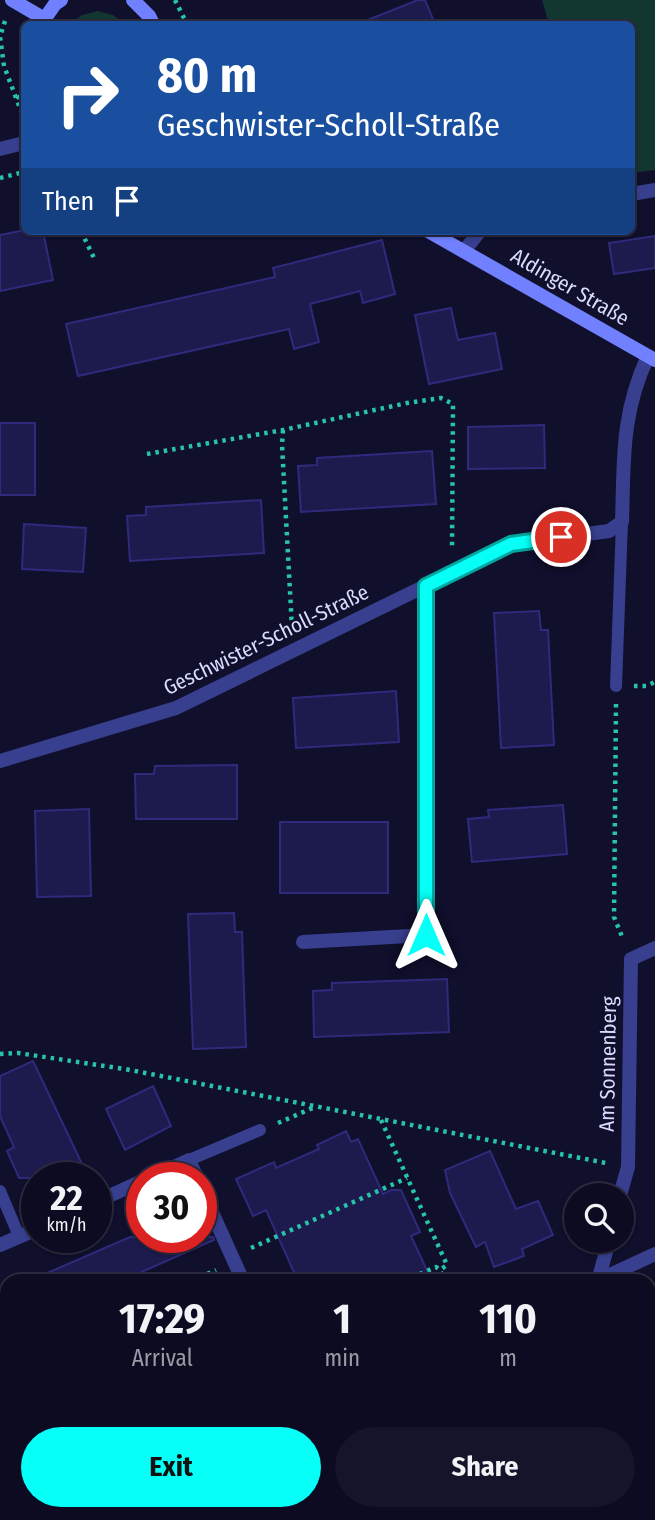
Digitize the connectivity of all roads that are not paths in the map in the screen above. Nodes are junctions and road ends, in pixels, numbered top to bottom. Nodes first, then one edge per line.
1 (61, 0) edge
2 (133, 0) edge
3 (10, 6) edge
4 (40, 21) edge
5 (43, 21) edge
6 (152, 21) edge
7 (21, 144) edge
8 (0, 149) edge
9 (655, 190) edge
10 (635, 193) edge
11 (435, 235) edge
12 (477, 235) edge
13 (464, 251) junction
14 (652, 358) edge
15 (622, 522) junction
16 (426, 586) junction
17 (616, 686) road end
18 (0, 761) edge
19 (303, 942) dead end
20 (655, 948) edge
21 (260, 1130) road end
22 (189, 1160) joint
23 (185, 1162) edge
24 (623, 1183) edge
25 (0, 1191) edge
26 (217, 1223) edge
27 (19, 1236) joint
28 (0, 1245) edge
29 (606, 1253) edge
30 (655, 1254) edge
31 (240, 1274) edge
32 (600, 1274) edge
33 (611, 1274) edge

1 - 5 main road
2 - 6 main road
3 - 4 main road
7 - 8 street
9 - 10 street
11 - 13 main road, Aldinger Straße
12 - 13 street
13 - 14 main road, Aldinger Straße
14 - 15 street
15 - 16 street, Geschwister-Scholl-Straße
15 - 17 lane
16 - 18 street, Geschwister-Scholl-Straße
16 - 19 street
20 - 24 street, Am Sonnenberg
21 - 22 lane
22 - 23 street
25 - 27 lane
26 - 31 street
27 - 28 street
29 - 32 street
30 - 33 street

